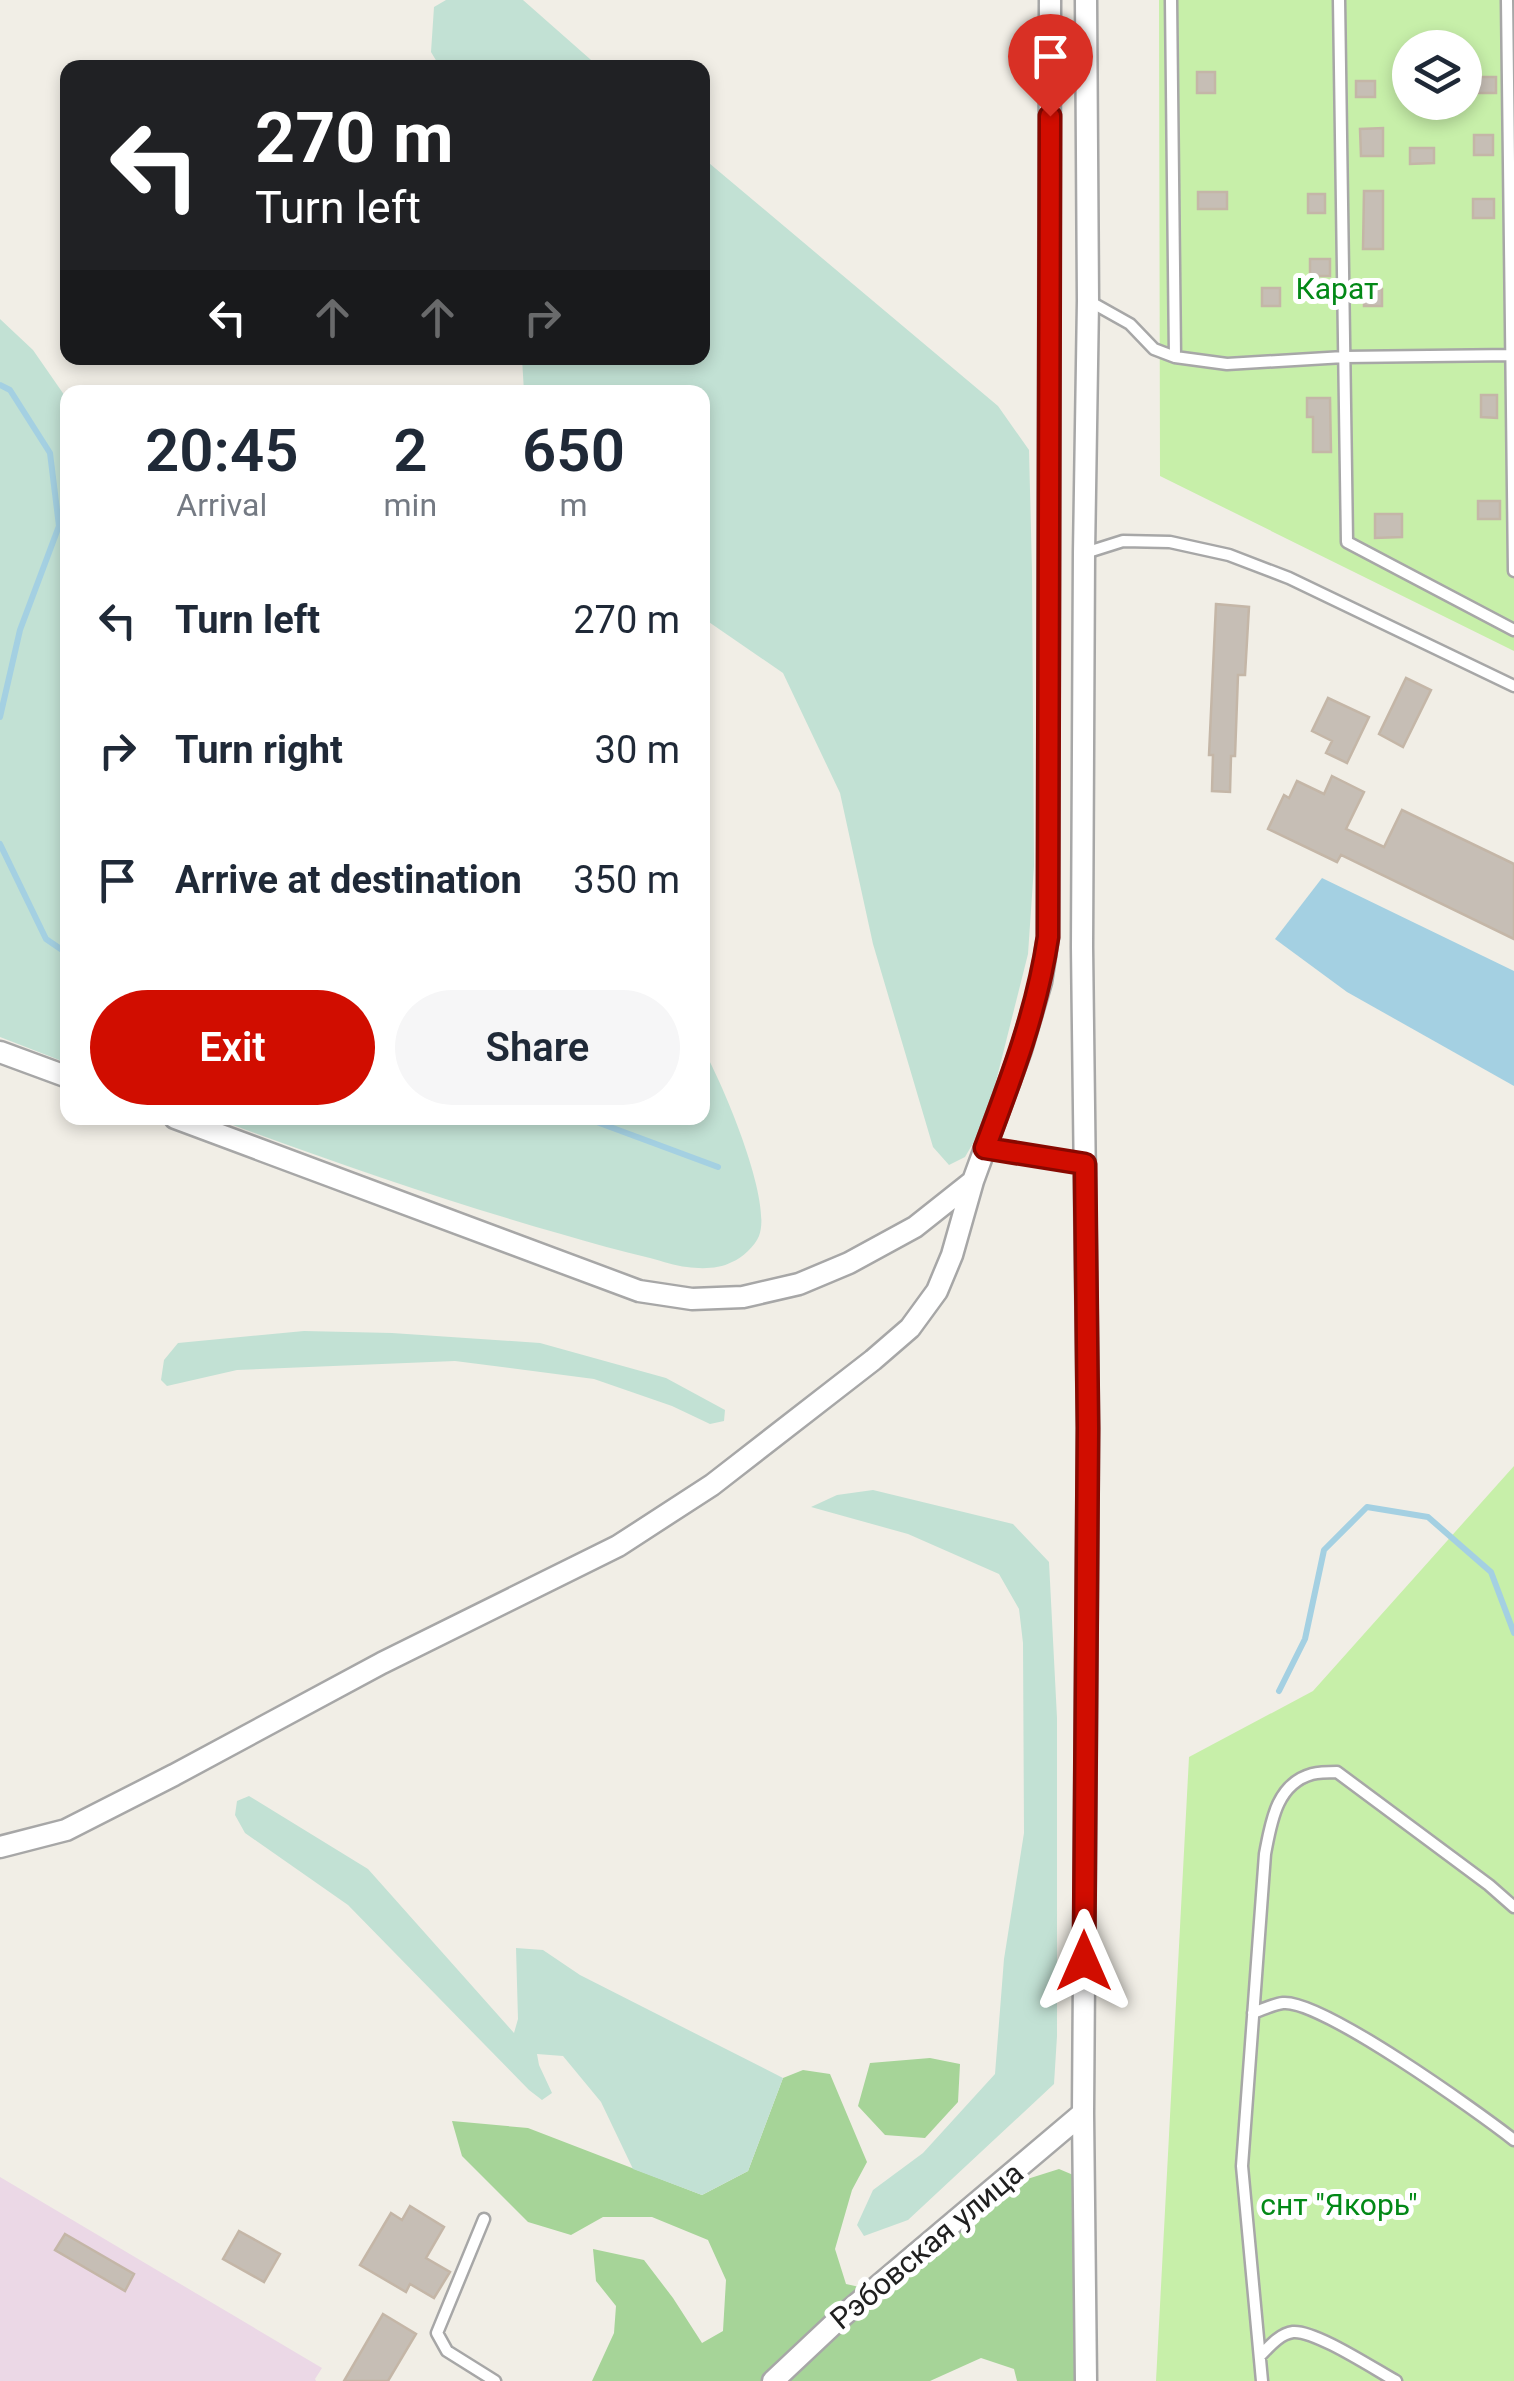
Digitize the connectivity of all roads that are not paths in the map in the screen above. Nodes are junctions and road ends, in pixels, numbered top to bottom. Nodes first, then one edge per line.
1 (1050, 0) edge
2 (1086, 0) edge
3 (1171, 0) edge
4 (1339, 0) edge
5 (1507, 0) edge
6 (1088, 301) junction
7 (1512, 355) edge
8 (1175, 357) junction
9 (1344, 357) junction
10 (1084, 553) junction
11 (1514, 571) edge
12 (1514, 630) edge
13 (1514, 686) edge
14 (0, 1052) edge
15 (60, 1074) edge
16 (194, 1125) edge
17 (985, 1148) junction
18 (1085, 1164) junction
19 (973, 1181) junction
20 (0, 1848) edge
21 (1514, 1907) edge
22 (1253, 2013) junction
23 (1083, 2113) junction
24 (1514, 2140) edge
25 (484, 2220) dead end
26 (1260, 2356) junction
27 (496, 2381) edge
28 (773, 2381) edge
29 (1086, 2381) edge
30 (1262, 2381) edge
31 (1396, 2381) edge

1 - 17 street
2 - 6 street
3 - 8 lane
4 - 9 lane
5 - 7 lane
6 - 8 lane
6 - 10 street
7 - 9 lane
7 - 11 lane
8 - 9 lane
9 - 12 lane
10 - 13 lane
10 - 18 street
14 - 15 street
16 - 19 street
17 - 18 lane
17 - 19 street
18 - 23 street
19 - 20 street
21 - 22 lane
22 - 24 lane
22 - 26 lane
23 - 28 street, Рэбовская улица
23 - 29 street
25 - 27 lane
26 - 30 lane
26 - 31 lane

